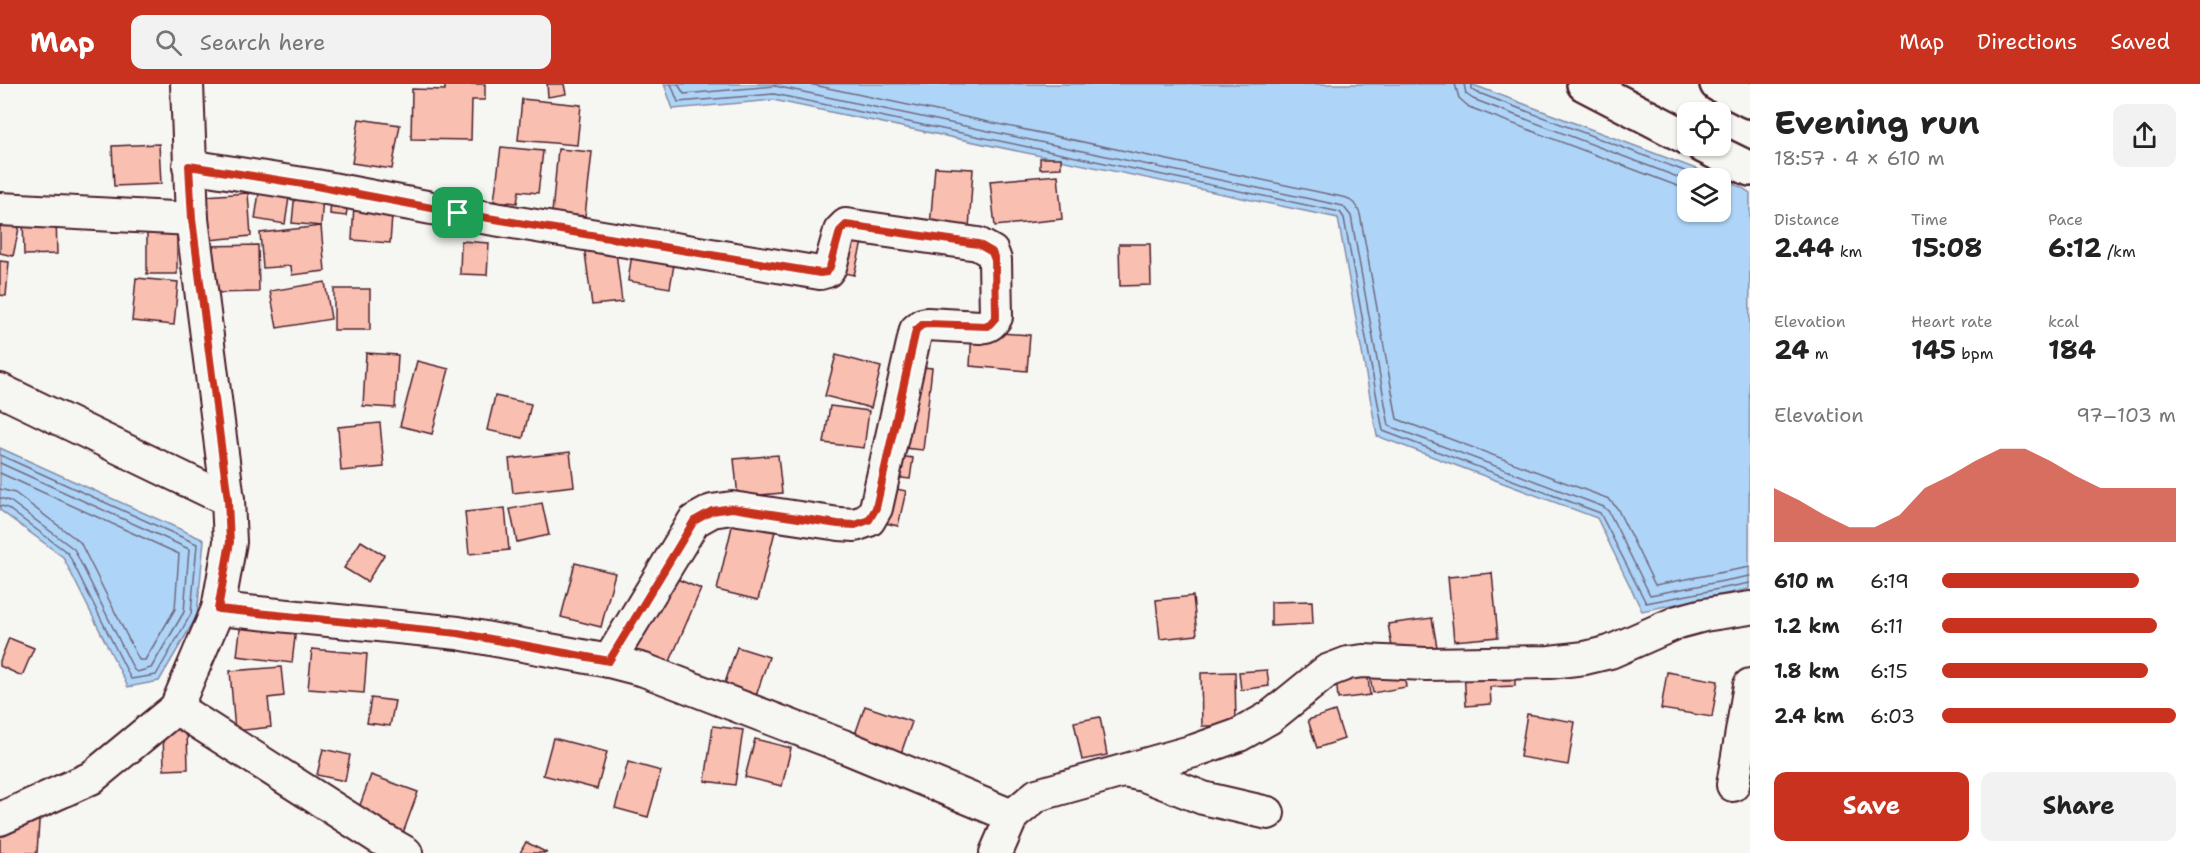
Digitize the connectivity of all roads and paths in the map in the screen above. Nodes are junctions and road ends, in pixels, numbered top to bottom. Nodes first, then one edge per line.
1 (186, 84) edge
2 (1584, 84) edge
3 (1717, 84) edge
4 (1750, 101) edge
5 (1677, 132) edge
6 (1723, 156) edge
7 (189, 166) junction
8 (1750, 169) edge
9 (0, 209) edge
10 (192, 219) junction
11 (0, 390) edge
12 (228, 500) junction
13 (1750, 608) edge
14 (218, 609) junction
15 (609, 661) junction
16 (1750, 685) edge
17 (176, 708) junction
18 (1125, 771) junction
19 (1733, 785) dead end
20 (1268, 813) dead end
21 (1012, 816) junction
22 (0, 819) edge
23 (406, 853) edge
24 (996, 853) edge

1 - 7 street
2 - 5 main road
3 - 4 main road
6 - 8 main road
7 - 10 street
7 - 15 street
9 - 10 street
10 - 12 street
11 - 12 street
12 - 14 street
13 - 18 street
14 - 15 street
14 - 17 street
15 - 21 street
16 - 19 street
17 - 22 street
17 - 23 street
18 - 20 street
18 - 21 street
21 - 24 street

